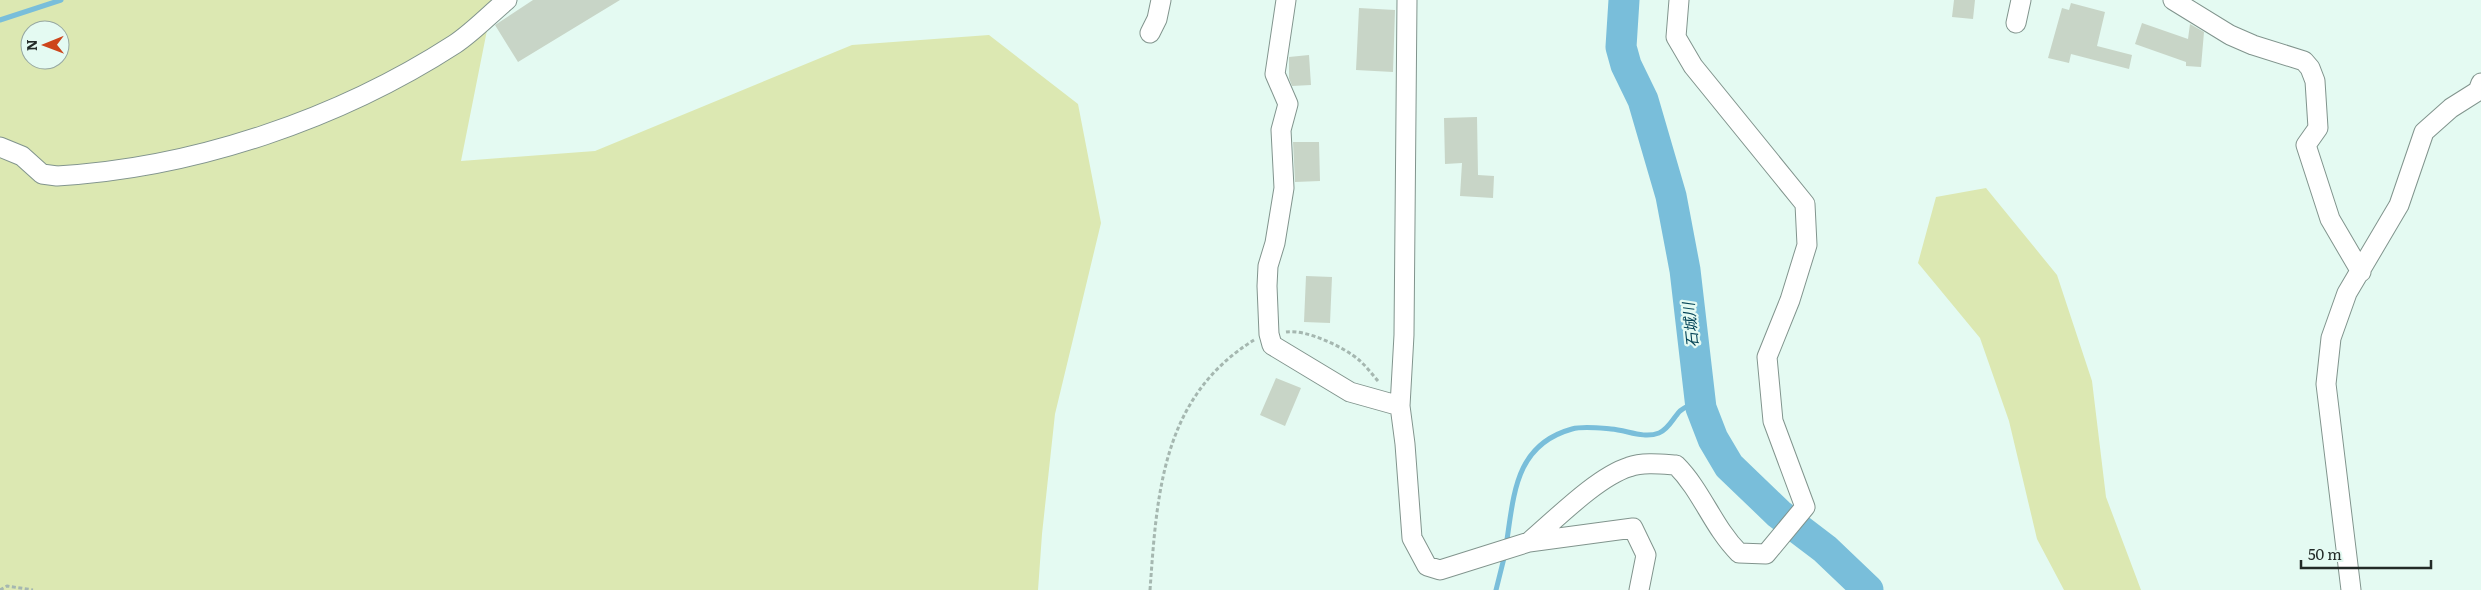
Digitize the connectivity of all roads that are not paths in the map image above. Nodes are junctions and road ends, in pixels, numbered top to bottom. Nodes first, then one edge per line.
1 (507, 0) edge
2 (1161, 0) edge
3 (1286, 0) edge
4 (1407, 0) edge
5 (1679, 0) edge
6 (2021, 0) edge
7 (2172, 0) edge
8 (2016, 23) dead end
9 (1150, 33) dead end
10 (2480, 89) edge
11 (0, 147) edge
12 (2361, 272) junction
13 (1400, 406) junction
14 (1529, 542) junction
15 (1639, 590) edge
16 (2351, 590) edge

1 - 11 street
2 - 9 street
3 - 13 street
4 - 13 street
5 - 14 street
6 - 8 street
7 - 12 street
10 - 12 street
12 - 16 street
13 - 14 street
14 - 15 street

